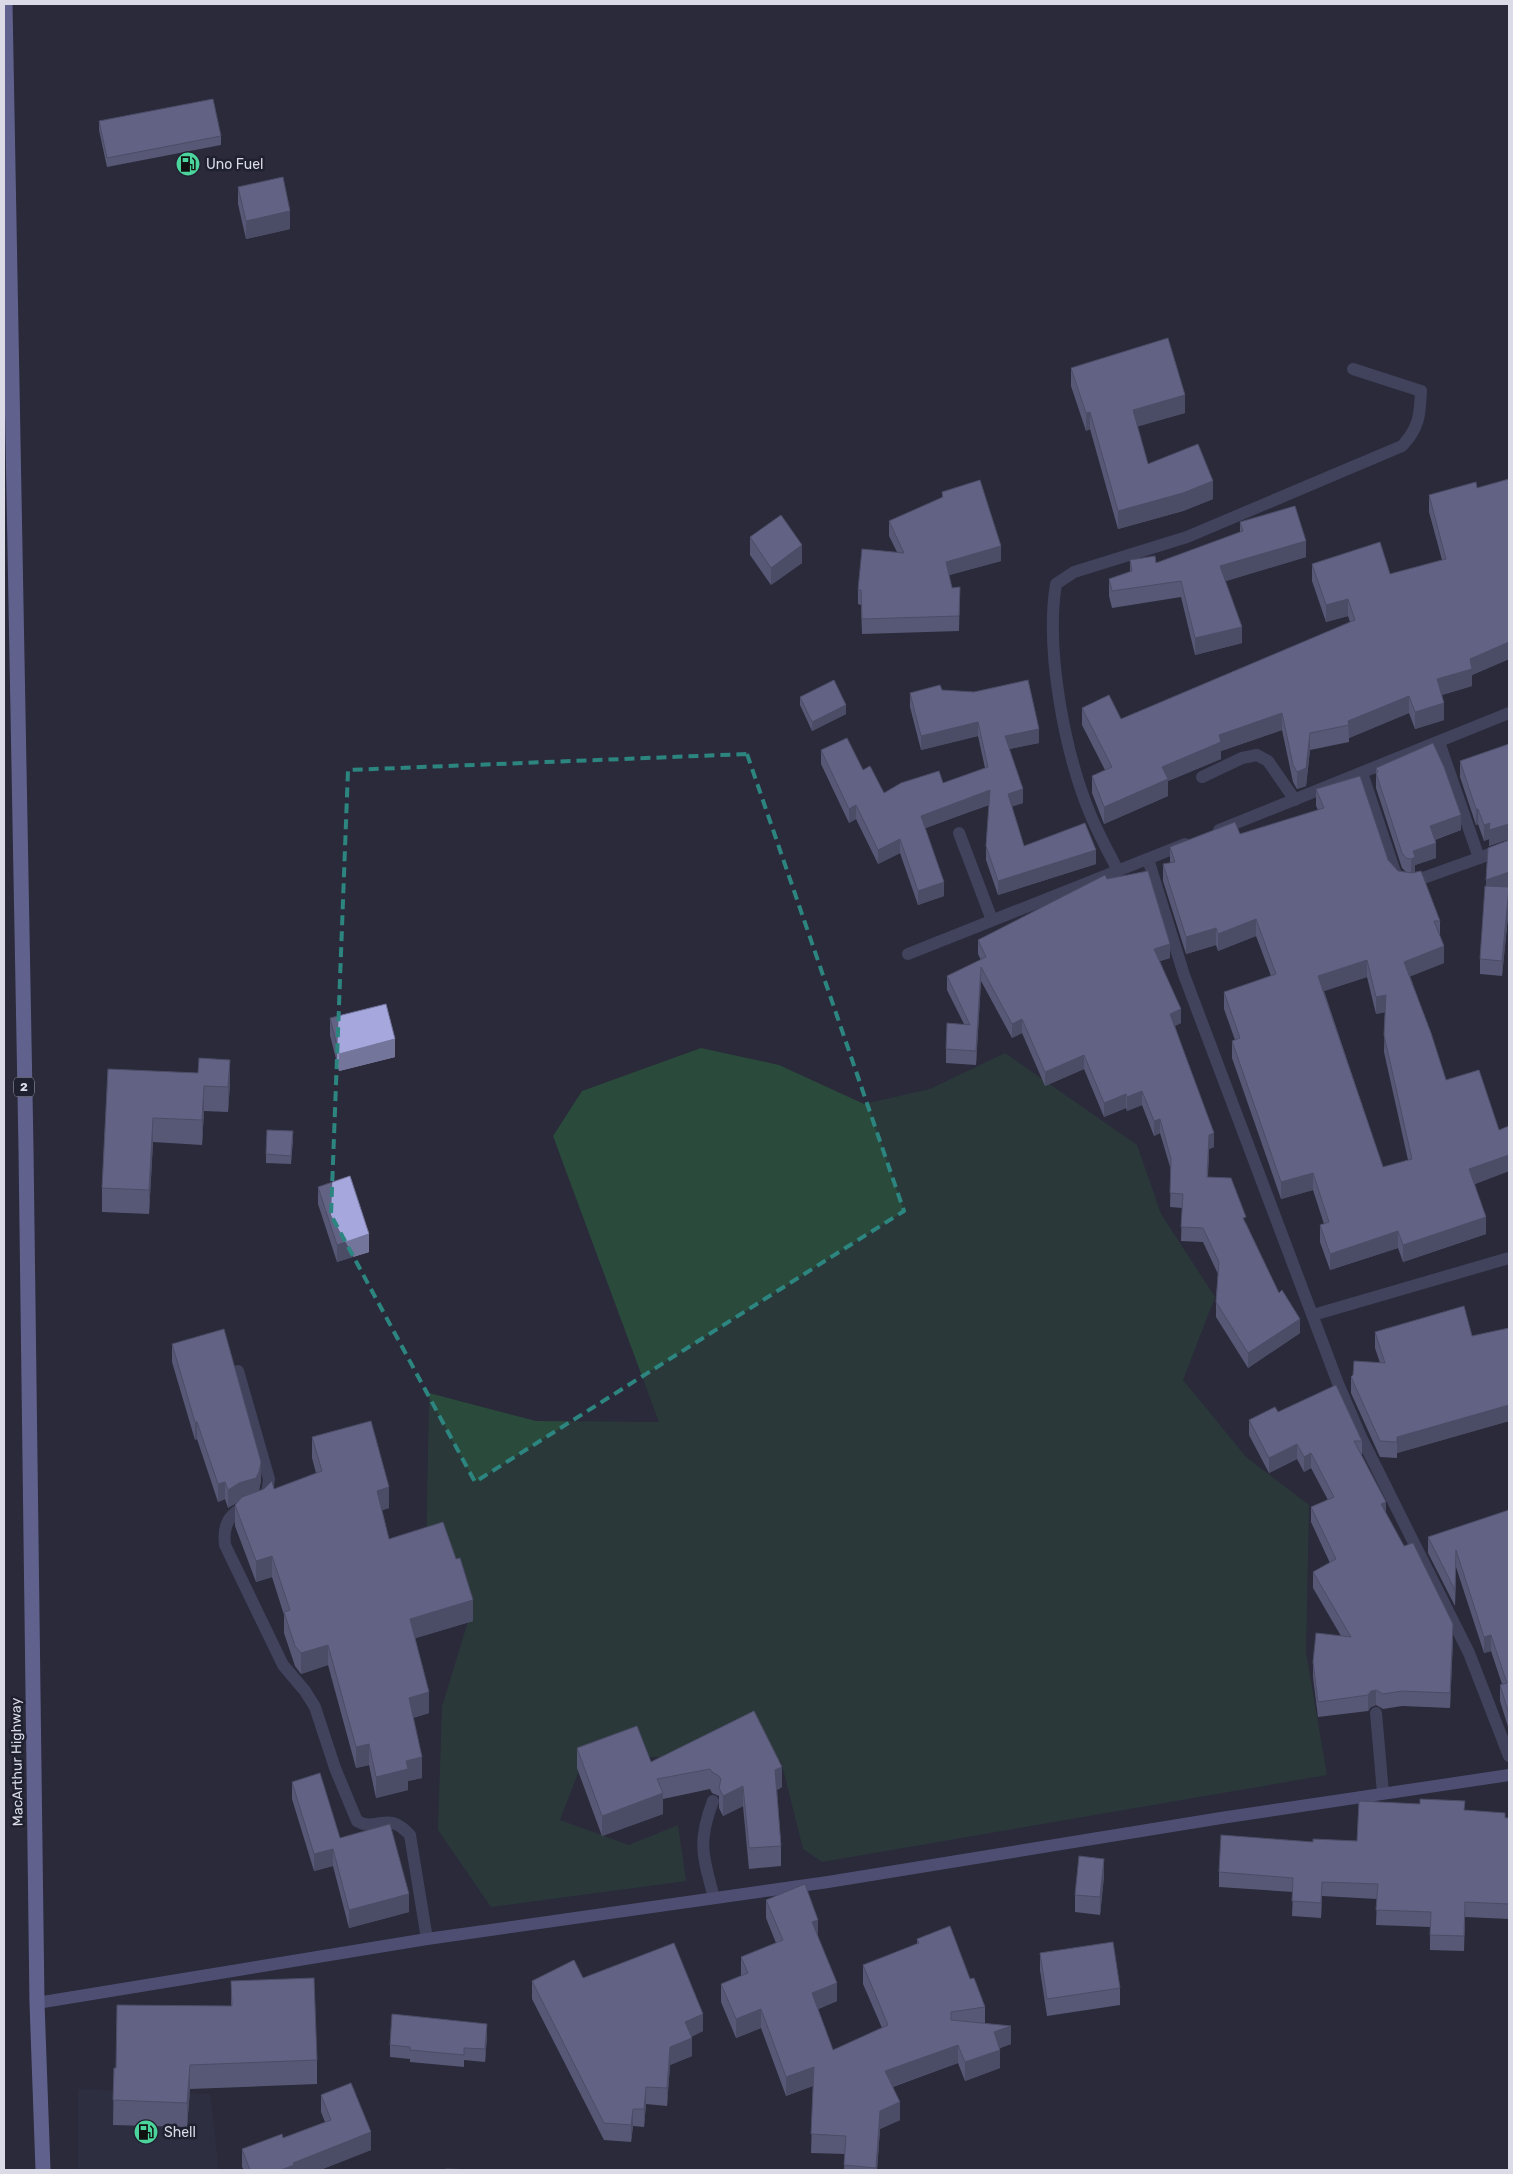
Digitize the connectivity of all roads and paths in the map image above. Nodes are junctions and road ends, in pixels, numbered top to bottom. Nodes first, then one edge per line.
1 (5, 4) edge
2 (1353, 369) dead end
3 (1509, 713) edge
4 (1439, 742) junction
5 (1362, 773) junction
6 (1202, 777) dead end
7 (1295, 800) junction
8 (958, 833) dead end
9 (1509, 847) edge
10 (1479, 858) junction
11 (1148, 859) junction
12 (1118, 871) junction
13 (992, 920) junction
14 (908, 954) dead end
15 (1509, 1258) edge
16 (1313, 1315) junction
17 (238, 1371) edge
18 (1376, 1713) dead end
19 (1509, 1756) edge
20 (1509, 1775) edge
21 (1383, 1792) junction
22 (712, 1801) dead end
23 (714, 1898) junction
24 (427, 1939) junction
25 (37, 2003) junction
26 (42, 2170) edge

1 - 25 highway, MacArthur Highway / 2
2 - 12 street
3 - 4 street
4 - 5 street
4 - 10 street
5 - 7 street
5 - 10 street
6 - 7 street
7 - 11 street
8 - 13 street
9 - 10 street
11 - 12 street
11 - 16 street
12 - 13 street
13 - 14 street
15 - 16 street
16 - 19 street
17 - 24 street
18 - 21 street
20 - 21 main road
21 - 23 main road
22 - 23 street
23 - 24 main road
24 - 25 main road
25 - 26 highway, MacArthur Highway / 2

